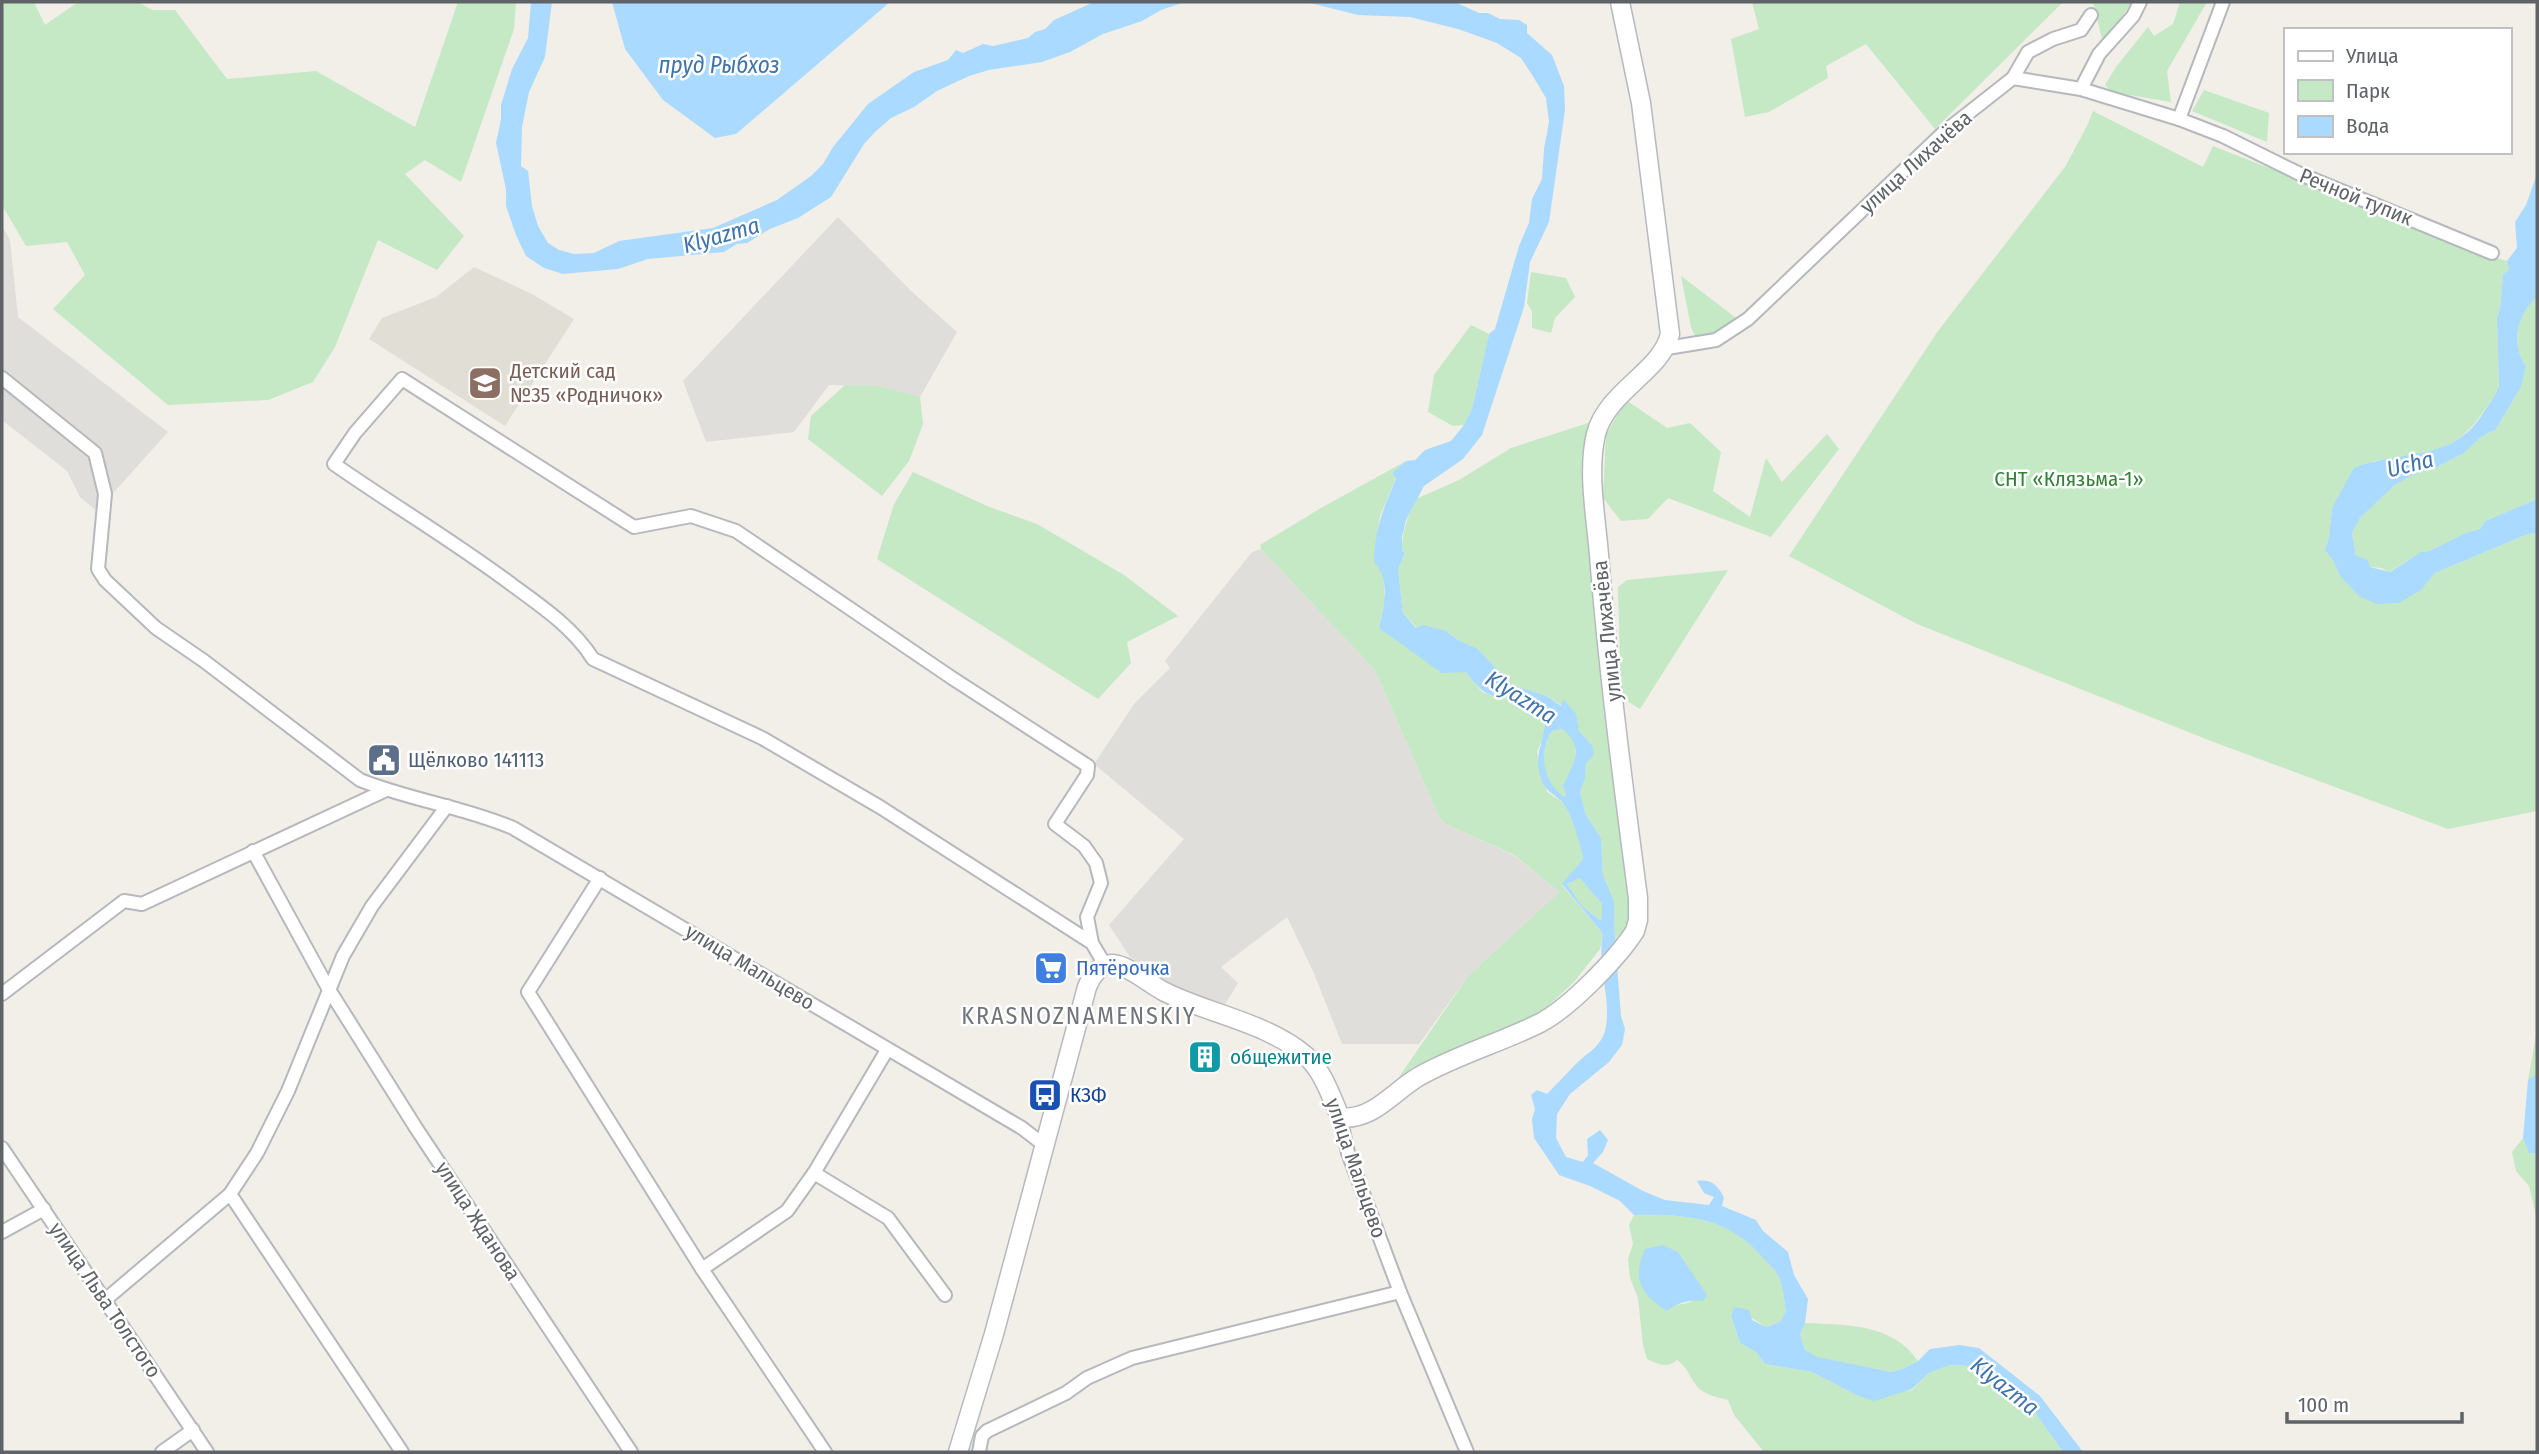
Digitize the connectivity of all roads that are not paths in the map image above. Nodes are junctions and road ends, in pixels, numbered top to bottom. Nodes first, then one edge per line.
1 (1620, 2) edge
2 (2140, 2) edge
3 (2223, 2) edge
4 (2091, 15) dead end
5 (2013, 78) junction
6 (2081, 89) junction
7 (2179, 119) junction
8 (2492, 253) dead end
9 (1667, 348) junction
10 (2, 378) edge
11 (386, 790) junction
12 (447, 806) junction
13 (253, 851) junction
14 (600, 878) junction
15 (1092, 943) junction
16 (1105, 965) junction
17 (328, 988) junction
18 (2, 994) edge
19 (887, 1050) junction
20 (1340, 1117) junction
21 (1044, 1145) junction
22 (2, 1148) edge
23 (814, 1173) junction
24 (230, 1194) junction
25 (44, 1209) junction
26 (2, 1232) edge
27 (702, 1269) junction
28 (1400, 1292) junction
29 (945, 1295) dead end
30 (105, 1300) junction
31 (193, 1430) junction
32 (974, 1433) junction
33 (162, 1452) edge
34 (206, 1452) edge
35 (402, 1452) edge
36 (631, 1452) edge
37 (825, 1452) edge
38 (958, 1452) edge
39 (979, 1452) edge
40 (1467, 1452) edge

1 - 9 street
2 - 6 street
3 - 7 street
4 - 5 street, улица Лихачёва
5 - 6 street, Речной тупик
5 - 9 street, улица Лихачёва
6 - 7 street, Речной тупик
7 - 8 street, Речной тупик
9 - 20 street, улица Лихачёва
10 - 11 street, улица Мальцево
11 - 12 street, улица Мальцево
11 - 13 street
12 - 14 street, улица Мальцево
12 - 17 street
13 - 17 street, улица Жданова
13 - 18 street
14 - 19 street, улица Мальцево
14 - 27 street
15 - 15 street
15 - 16 street
16 - 20 street, улица Мальцево
16 - 21 street
17 - 24 street
17 - 36 street, улица Жданова
19 - 21 street, улица Мальцево
19 - 23 street
20 - 28 street, улица Мальцево
21 - 32 street
22 - 25 street, улица Льва Толстого
23 - 27 street
23 - 29 street
24 - 30 street
24 - 35 street
25 - 26 street
25 - 30 street, улица Льва Толстого
27 - 37 street
28 - 32 street
28 - 40 street, улица Мальцево
30 - 31 street, улица Льва Толстого
31 - 33 street
31 - 34 street, улица Льва Толстого
32 - 38 street
32 - 39 street

